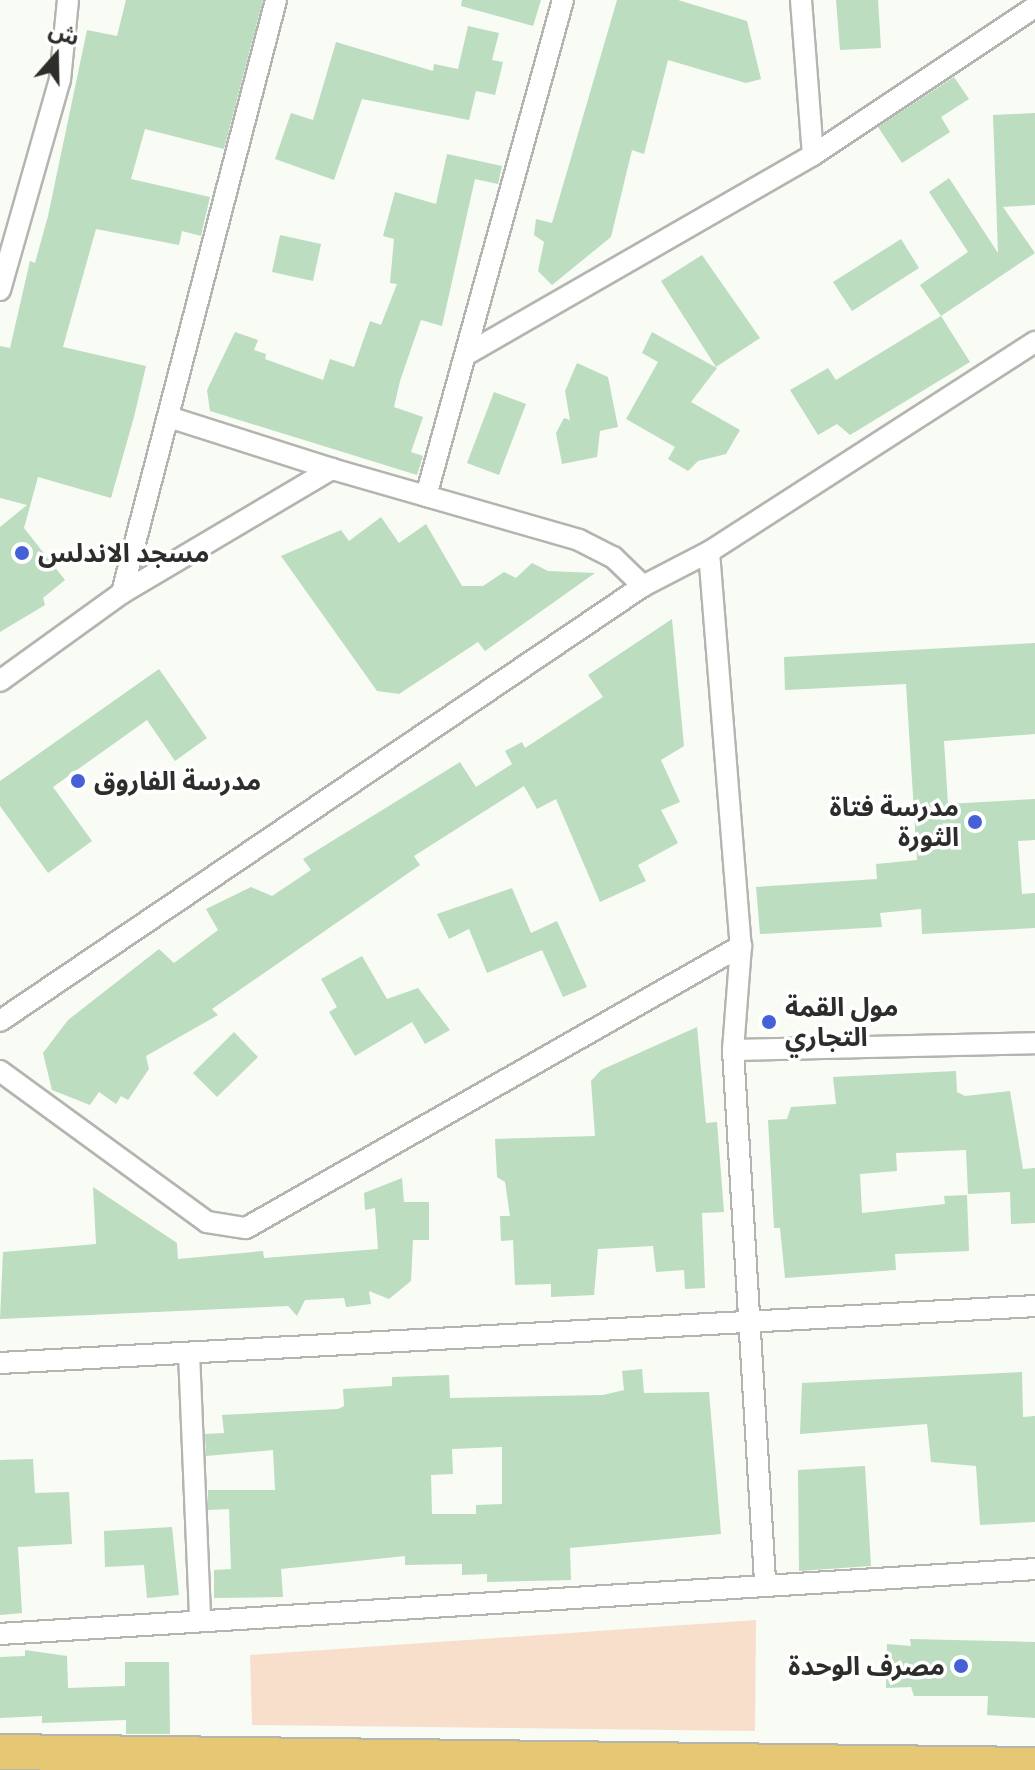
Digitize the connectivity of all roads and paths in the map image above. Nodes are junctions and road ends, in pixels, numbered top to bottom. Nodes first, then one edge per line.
1 (68, 0) edge
2 (276, 0) edge
3 (563, 0) edge
4 (801, 0) edge
5 (1035, 7) edge
6 (813, 155) junction
7 (0, 290) edge
8 (1035, 342) edge
9 (467, 354) junction
10 (172, 418) junction
11 (332, 469) junction
12 (426, 496) junction
13 (709, 552) junction
14 (643, 586) junction
15 (122, 593) junction
16 (0, 681) edge
17 (741, 946) junction
18 (0, 1021) edge
19 (1035, 1043) edge
20 (733, 1050) junction
21 (0, 1071) edge
22 (1035, 1306) edge
23 (745, 1326) junction
24 (189, 1353) junction
25 (0, 1363) edge
26 (1035, 1569) edge
27 (765, 1581) junction
28 (200, 1621) junction
29 (0, 1634) edge
30 (0, 1752) edge
31 (1035, 1765) edge

1 - 7 street
2 - 10 street
3 - 9 street
4 - 6 street
5 - 6 street
6 - 9 street
8 - 13 street
9 - 12 street
10 - 11 street
10 - 15 street
11 - 12 street
11 - 15 street
12 - 14 street
13 - 14 street
13 - 17 street
14 - 18 street
15 - 16 street
17 - 20 street
17 - 21 street
19 - 20 street
20 - 23 street
22 - 23 street
23 - 24 street
23 - 27 street
24 - 25 street
24 - 28 street
26 - 27 street
27 - 28 street
28 - 29 street
30 - 31 highway

